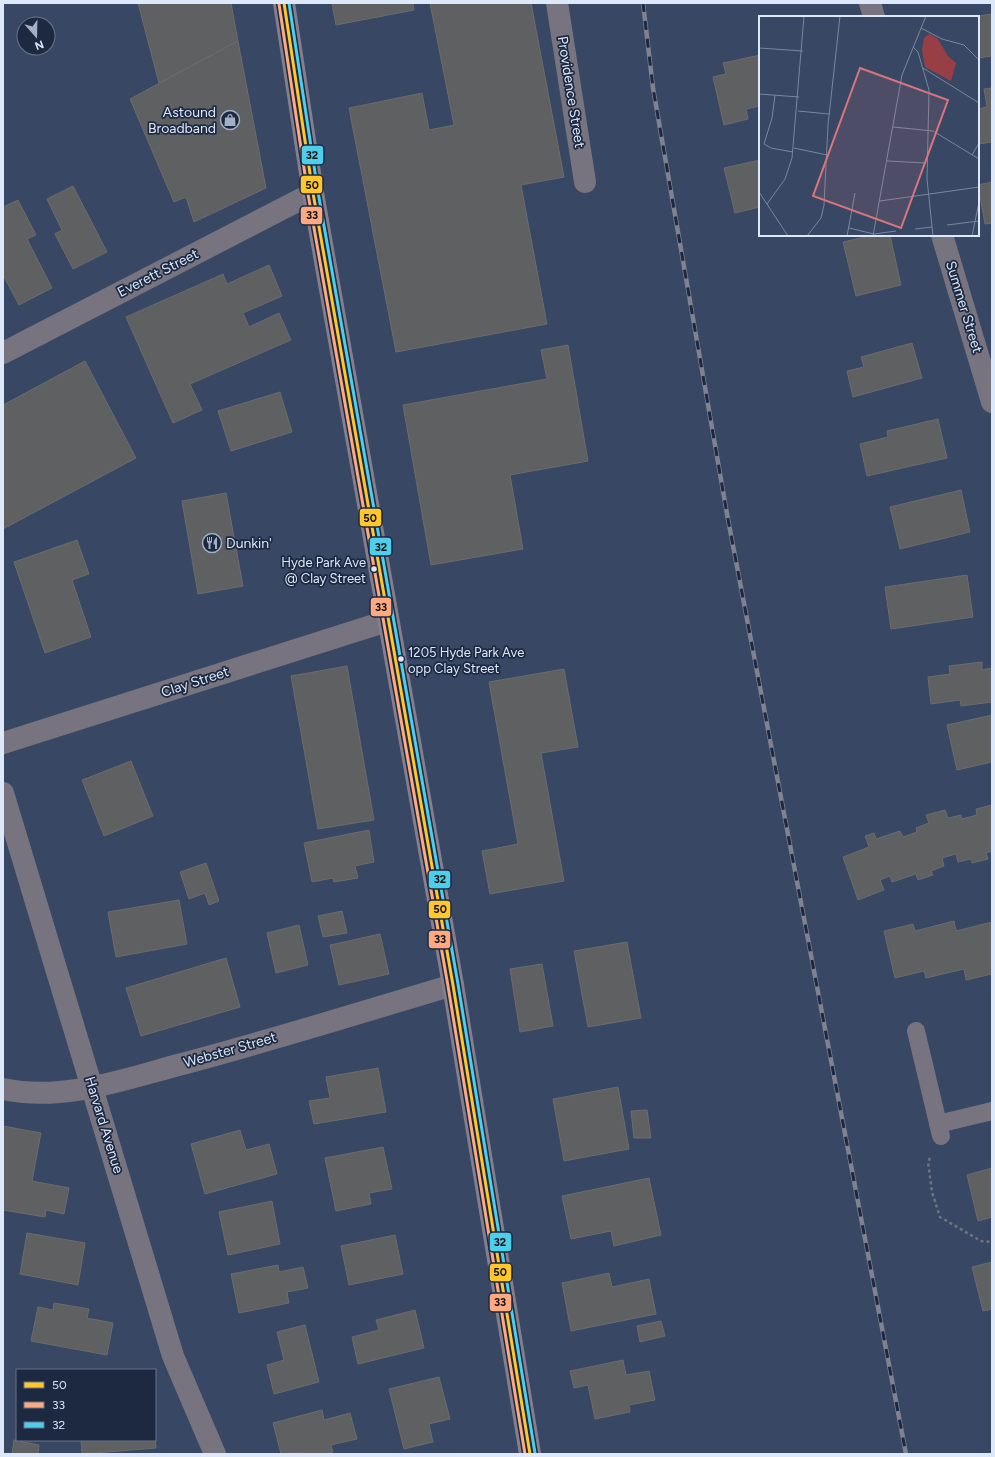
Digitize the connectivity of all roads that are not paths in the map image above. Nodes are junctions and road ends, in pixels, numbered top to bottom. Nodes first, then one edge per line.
1 (284, 3) edge
2 (557, 3) edge
3 (870, 3) edge
4 (874, 16) edge
5 (585, 182) dead end
6 (313, 192) junction
7 (942, 236) edge
8 (3, 353) edge
9 (992, 402) edge
10 (387, 621) junction
11 (3, 743) edge
12 (3, 793) edge
13 (453, 985) junction
14 (916, 1031) dead end
15 (93, 1087) junction
16 (3, 1089) edge
17 (992, 1112) edge
18 (216, 1454) edge
19 (530, 1454) edge

1 - 6 main road
2 - 5 street, Providence Street
3 - 4 street
6 - 8 street, Everett Street
6 - 10 main road
7 - 9 street, Summer Street
10 - 11 street, Clay Street
10 - 13 main road
12 - 15 street, Harvard Avenue
13 - 15 street, Webster Street
13 - 19 main road
14 - 17 lane
15 - 16 street, Webster Street
15 - 18 street, Harvard Avenue

